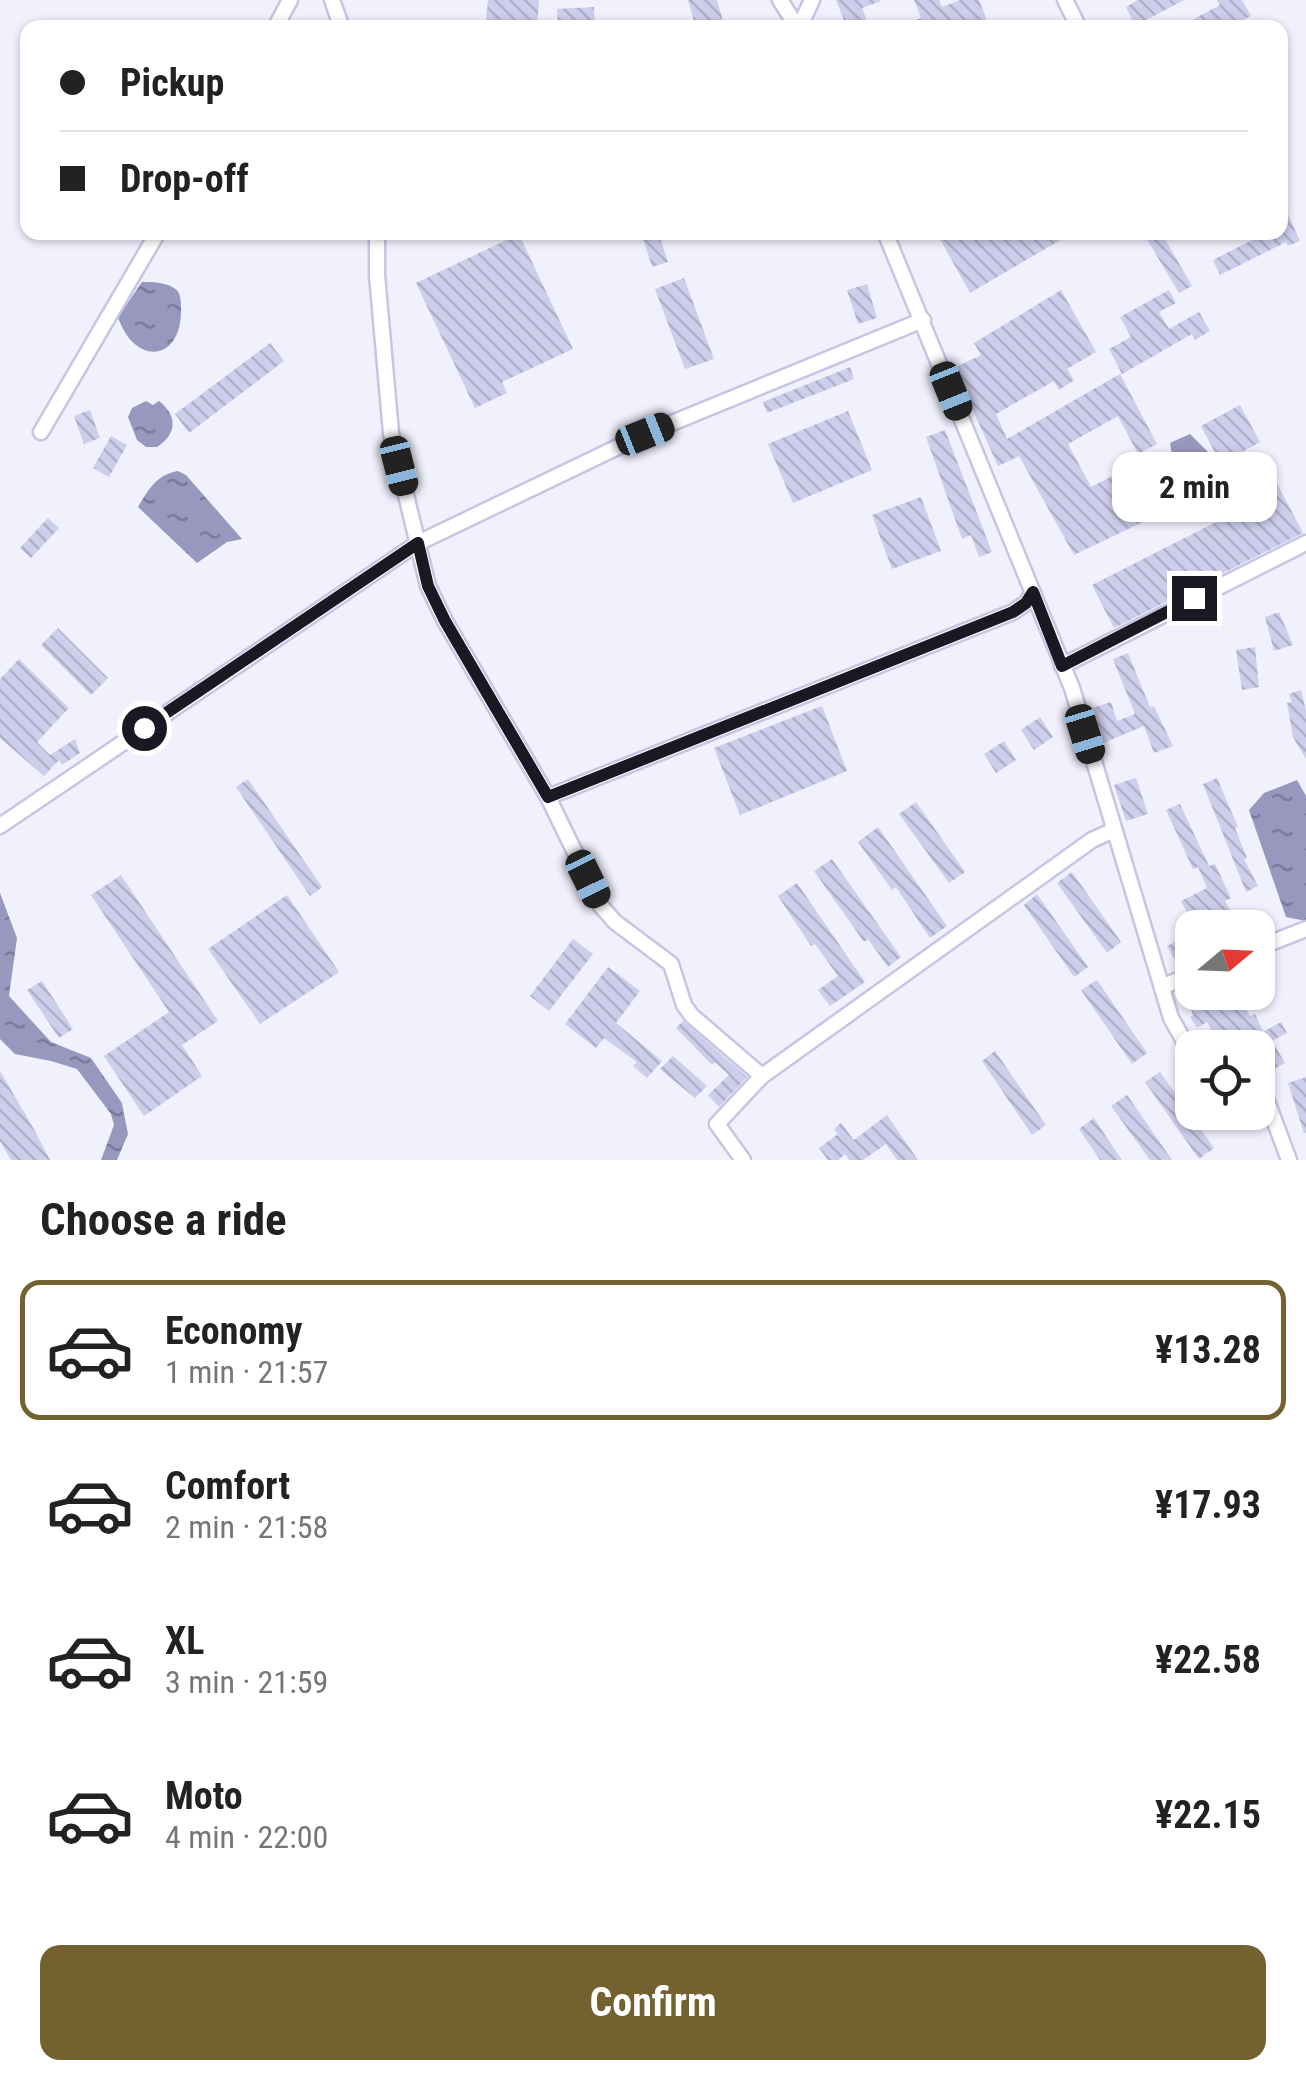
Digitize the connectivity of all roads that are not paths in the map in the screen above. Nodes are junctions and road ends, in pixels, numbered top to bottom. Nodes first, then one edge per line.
1 (153, 240) edge
2 (377, 240) edge
3 (888, 240) edge
4 (922, 320) junction
5 (41, 432) dead end
6 (418, 543) junction
7 (1306, 543) edge
8 (1033, 592) junction
9 (1062, 666) junction
10 (548, 797) junction
11 (0, 826) edge
12 (1114, 830) junction
13 (1306, 930) edge
14 (1275, 942) edge
15 (1175, 981) edge
16 (1162, 987) junction
17 (1178, 1030) edge
18 (762, 1076) junction
19 (1275, 1121) edge
20 (743, 1160) edge
21 (1289, 1160) edge

1 - 5 street
2 - 6 street
3 - 4 street
4 - 6 street
4 - 8 street
6 - 10 street
6 - 11 street
7 - 9 street
8 - 9 street
8 - 10 street
9 - 12 street
10 - 18 street
12 - 16 street
12 - 18 street
13 - 14 street
15 - 16 street
16 - 17 street
18 - 20 street
19 - 21 street

